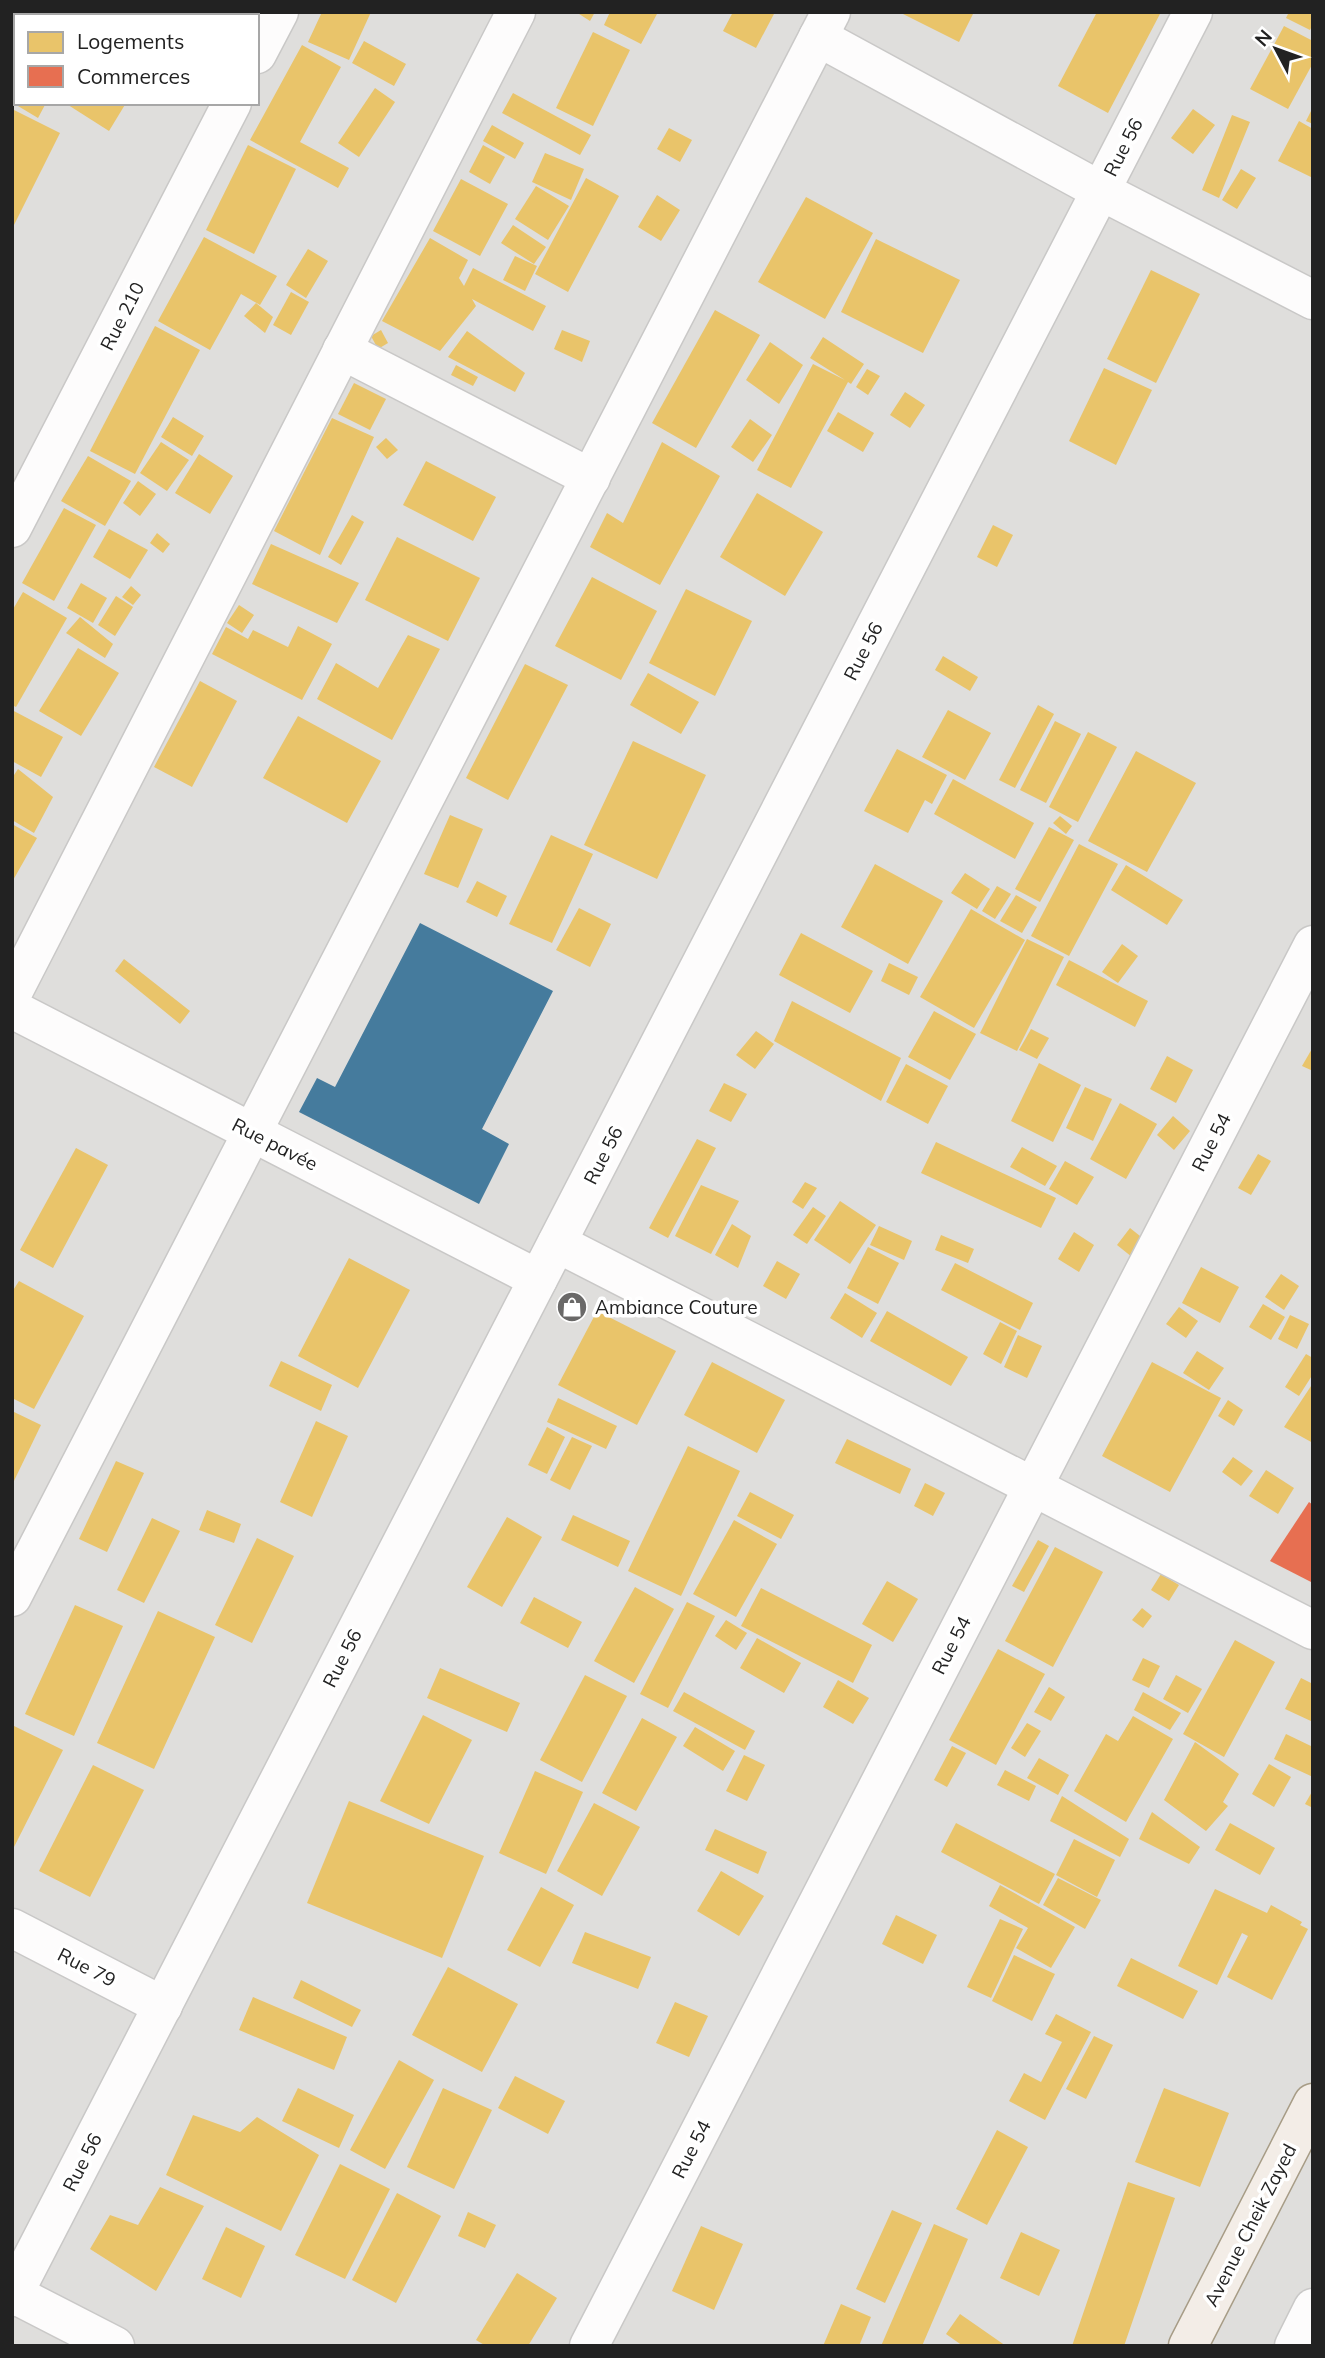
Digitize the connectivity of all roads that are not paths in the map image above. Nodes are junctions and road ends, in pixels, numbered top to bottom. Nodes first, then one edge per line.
1 (279, 12) edge
2 (516, 12) edge
3 (1193, 12) edge
4 (825, 25) edge
5 (259, 50) edge
6 (231, 105) edge
7 (1101, 191) junction
8 (1313, 300) edge
9 (342, 350) junction
10 (591, 478) junction
11 (12, 528) edge
12 (1313, 945) edge
13 (12, 994) edge
14 (12, 1009) edge
15 (253, 1133) junction
16 (558, 1243) junction
17 (538, 1279) junction
18 (1033, 1486) junction
19 (12, 1597) edge
20 (1313, 1630) edge
21 (12, 1928) edge
22 (163, 2006) junction
23 (1313, 2103) edge
24 (13, 2295) edge
25 (1313, 2308) edge
26 (116, 2346) edge
27 (589, 2346) edge
28 (1188, 2346) edge
29 (1294, 2346) edge

1 - 5 street
2 - 9 street
3 - 7 street, Rue 56
4 - 7 street
4 - 10 street
6 - 11 street, Rue 210
7 - 8 street
7 - 16 street, Rue 56
9 - 10 street
9 - 13 street
10 - 15 street
12 - 18 street, Rue 54
14 - 15 street, Rue pavée
15 - 17 street, Rue pavée
15 - 19 street
16 - 17 street, Rue 56
16 - 18 street
17 - 22 street, Rue 56
18 - 20 street
18 - 27 street, Rue 54
21 - 22 street, Rue 79
22 - 24 street, Rue 56
23 - 28 main road, Avenue Cheik Zayed
24 - 26 street
25 - 29 street

